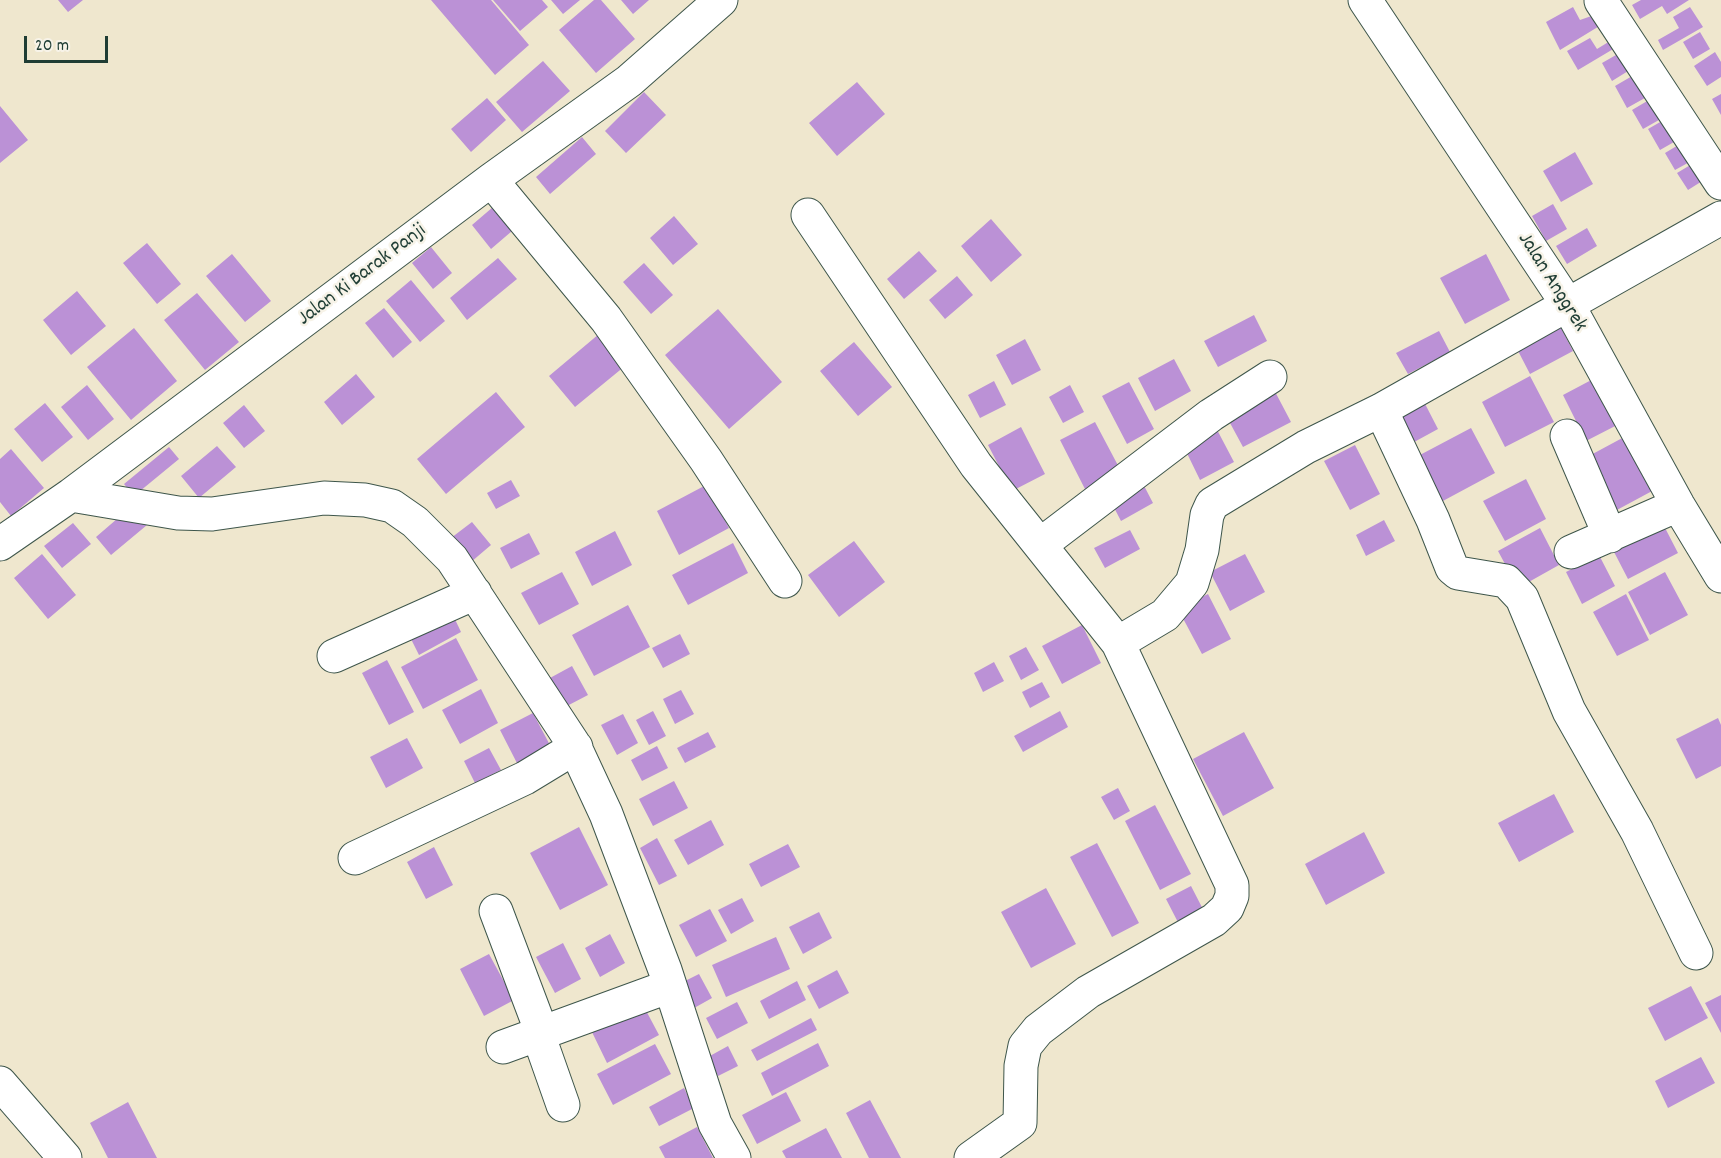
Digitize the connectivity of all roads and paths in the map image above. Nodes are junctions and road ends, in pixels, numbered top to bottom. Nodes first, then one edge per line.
1 (721, 0) edge
2 (1365, 0) edge
3 (1601, 1) edge
4 (491, 180) junction
5 (1721, 183) edge
6 (808, 215) dead end
7 (1721, 218) edge
8 (1568, 305) junction
9 (1270, 377) dead end
10 (1381, 410) junction
11 (1567, 436) dead end
12 (71, 495) junction
13 (1678, 505) junction
14 (1610, 536) junction
15 (0, 544) edge
16 (1040, 545) junction
17 (1571, 552) dead end
18 (1721, 576) edge
19 (785, 581) dead end
20 (475, 592) junction
21 (1118, 643) junction
22 (334, 656) dead end
23 (576, 747) junction
24 (355, 858) dead end
25 (496, 911) dead end
26 (1696, 953) dead end
27 (670, 986) junction
28 (540, 1034) junction
29 (503, 1047) dead end
30 (0, 1083) edge
31 (562, 1105) dead end
32 (65, 1158) edge
33 (734, 1158) edge
34 (970, 1158) edge

1 - 4 street, Jalan Ki Barak Panji
2 - 8 street, Jalan Anggrek
3 - 5 street
4 - 12 street, Jalan Ki Barak Panji
4 - 19 street
6 - 16 street
7 - 8 street
8 - 10 street
8 - 13 street, Jalan Anggrek
9 - 16 street
10 - 21 street
10 - 26 street
11 - 14 street
12 - 15 street, Jalan Ki Barak Panji
12 - 20 street
13 - 14 street
13 - 18 street, Jalan Anggrek
14 - 17 street
16 - 21 street
20 - 22 street
20 - 23 street
21 - 34 street
23 - 24 street
23 - 27 street
25 - 28 street
27 - 28 street
27 - 33 street
28 - 29 street
28 - 31 street
30 - 32 street

